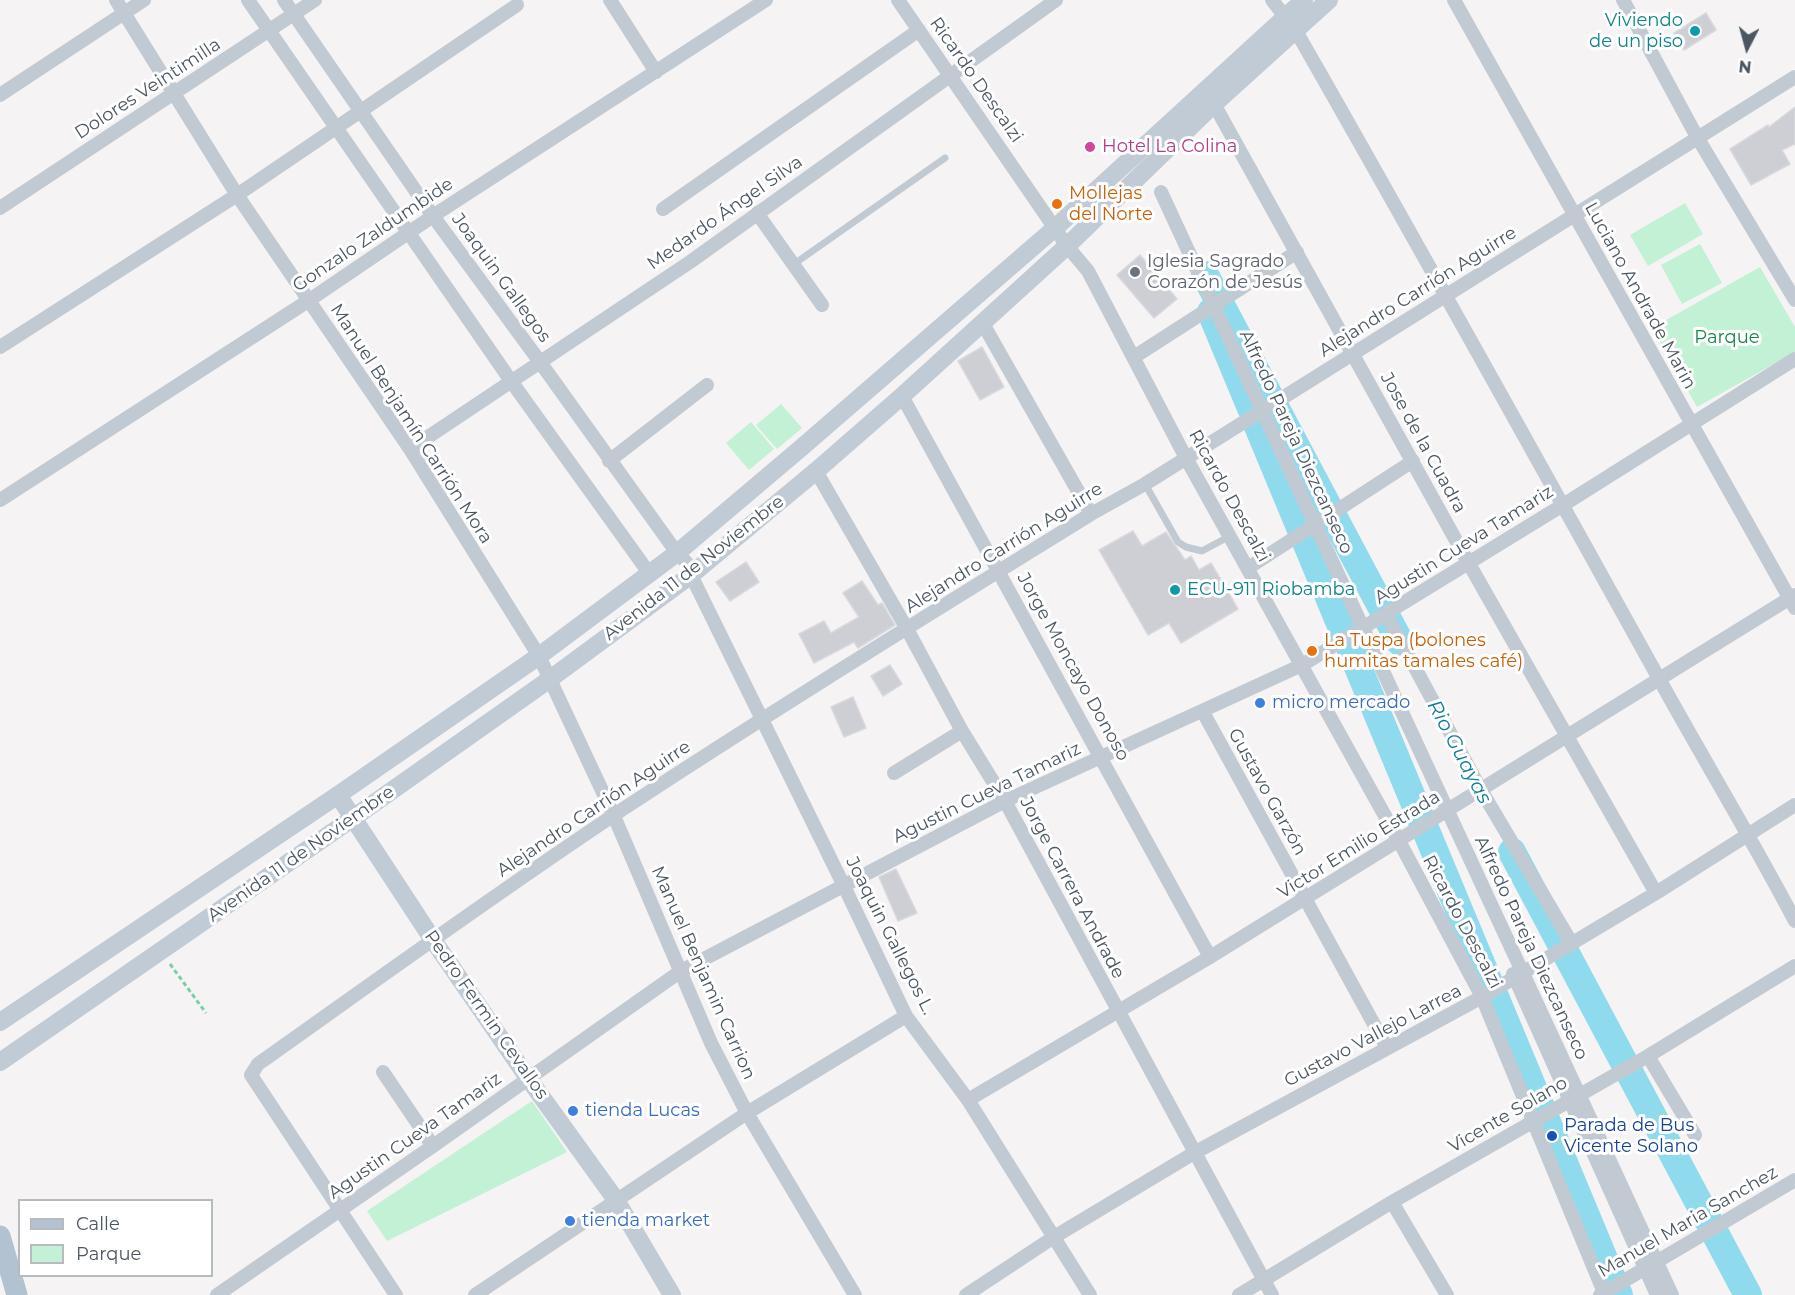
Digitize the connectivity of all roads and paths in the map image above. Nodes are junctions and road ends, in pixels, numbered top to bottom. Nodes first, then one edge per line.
1 (116, 0) edge
2 (144, 0) edge
3 (248, 0) edge
4 (284, 0) edge
5 (315, 0) edge
6 (766, 0) edge
7 (898, 0) edge
8 (1056, 0) edge
9 (1272, 0) edge
10 (1304, 0) edge
11 (1329, 0) edge
12 (1454, 0) edge
13 (1623, 0) edge
14 (615, 2) edge
15 (517, 5) dead end
16 (124, 13) junction
17 (293, 14) junction
18 (1290, 24) junction
19 (270, 30) junction
20 (920, 30) junction
21 (656, 72) junction
22 (950, 74) junction
23 (1795, 77) edge
24 (174, 94) junction
25 (0, 95) edge
26 (1214, 104) junction
27 (360, 111) junction
28 (335, 128) junction
29 (1697, 137) junction
30 (945, 158) dead end
31 (237, 195) junction
32 (0, 208) edge
33 (663, 209) dead end
34 (758, 213) junction
35 (433, 216) junction
36 (1574, 216) junction
37 (1055, 228) junction
38 (408, 232) junction
39 (1067, 246) junction
40 (1297, 252) junction
41 (794, 264) junction
42 (1446, 295) junction
43 (1795, 300) edge
44 (308, 301) junction
45 (822, 304) dead end
46 (982, 322) junction
47 (0, 347) edge
48 (1353, 354) junction
49 (1134, 357) junction
50 (1795, 359) edge
51 (540, 362) junction
52 (511, 381) junction
53 (707, 385) dead end
54 (902, 396) junction
55 (1691, 424) junction
56 (410, 449) junction
57 (1186, 458) junction
58 (609, 461) junction
59 (1413, 461) junction
60 (816, 471) junction
61 (1145, 484) junction
62 (0, 500) edge
63 (1563, 505) junction
64 (1091, 514) junction
65 (1230, 536) junction
66 (677, 553) junction
67 (1468, 562) junction
68 (1248, 568) junction
69 (999, 571) junction
70 (649, 573) junction
71 (690, 575) junction
72 (1793, 600) edge
73 (1386, 614) junction
74 (907, 628) junction
75 (538, 656) junction
76 (1302, 665) junction
77 (1659, 678) junction
78 (550, 679) junction
79 (1203, 711) junction
80 (762, 719) junction
81 (963, 731) junction
82 (1568, 736) junction
83 (1101, 757) junction
84 (894, 773) dead end
85 (1482, 790) junction
86 (338, 795) junction
87 (1005, 801) junction
88 (1795, 805) edge
89 (614, 816) junction
90 (353, 818) junction
91 (1749, 834) junction
92 (1399, 841) junction
93 (843, 884) junction
94 (1656, 892) junction
95 (1305, 899) junction
96 (1795, 921) edge
97 (143, 926) junction
98 (433, 940) junction
99 (1571, 942) junction
100 (161, 951) junction
101 (1210, 957) junction
102 (1795, 966) edge
103 (681, 970) junction
104 (1482, 997) junction
105 (1118, 1010) junction
106 (206, 1013) dead end
107 (906, 1016) junction
108 (0, 1023) edge
109 (1387, 1048) junction
110 (1648, 1056) junction
111 (0, 1062) edge
112 (383, 1072) dead end
113 (528, 1078) junction
114 (968, 1100) junction
115 (747, 1113) junction
116 (1534, 1122) junction
117 (1695, 1135) dead end
118 (434, 1146) junction
119 (1194, 1153) junction
120 (1795, 1180) edge
121 (616, 1200) junction
122 (1392, 1202) junction
123 (340, 1210) junction
124 (0, 1236) edge
125 (1054, 1236) junction
126 (1264, 1280) junction
127 (1603, 1294) edge
128 (17, 1295) edge
129 (217, 1295) edge
130 (396, 1295) edge
131 (475, 1295) edge
132 (672, 1295) edge
133 (855, 1295) edge
134 (966, 1295) edge
135 (1090, 1295) edge
136 (1239, 1295) edge
137 (1272, 1295) edge
138 (1447, 1295) edge
139 (1657, 1295) edge
140 (1672, 1295) edge

1 - 16 street, Manuel Benjamín Carrión Mora
2 - 16 street
3 - 19 street
4 - 17 street, Joaquin Gallegos
5 - 17 street, Dolores Veintimilla
6 - 21 street, Gonzalo Zaldumbide
7 - 20 street, Ricardo Descalzi
8 - 22 street, Medardo Ángel Silva
9 - 18 street
10 - 18 street, Avenida 11 de Noviembre
11 - 18 street, Avenida 11 de Noviembre
12 - 36 street, Luciano Andrade Marin
13 - 29 street
14 - 21 street
15 - 27 street
16 - 24 street, Manuel Benjamín Carrión Mora
16 - 25 street
17 - 19 street, Dolores Veintimilla
17 - 27 street, Joaquin Gallegos
18 - 26 street, Avenida 11 de Noviembre
18 - 37 street, Avenida 11 de Noviembre
18 - 42 street
19 - 24 street, Dolores Veintimilla
19 - 28 street
20 - 22 street, Ricardo Descalzi
20 - 33 street
21 - 35 street, Gonzalo Zaldumbide
22 - 34 street, Medardo Ángel Silva
22 - 37 street, Ricardo Descalzi
23 - 29 street, Alejandro Carrión Aguirre
24 - 31 street, Manuel Benjamín Carrión Mora
24 - 32 street, Dolores Veintimilla
26 - 39 street, Avenida 11 de Noviembre
26 - 40 street, Jose de la Cuadra
27 - 28 street
27 - 35 street, Joaquin Gallegos
28 - 31 street
28 - 38 street
29 - 36 street, Alejandro Carrión Aguirre
29 - 43 street
30 - 41 lane
31 - 44 street, Manuel Benjamín Carrión Mora
31 - 47 street
34 - 41 street
34 - 51 street, Medardo Ángel Silva
35 - 38 street, Gonzalo Zaldumbide
35 - 51 street, Joaquin Gallegos
36 - 42 street, Alejandro Carrión Aguirre
36 - 55 street, Luciano Andrade Marin
37 - 39 street, Ricardo Descalzi
37 - 66 street, Avenida 11 de Noviembre
38 - 44 street, Gonzalo Zaldumbide
38 - 52 street
39 - 46 street, Avenida 11 de Noviembre
39 - 49 street, Ricardo Descalzi
40 - 48 street, Jose de la Cuadra
40 - 49 street
41 - 45 street
42 - 48 street, Alejandro Carrión Aguirre
42 - 63 street
44 - 56 street, Manuel Benjamín Carrión Mora
44 - 62 street, Gonzalo Zaldumbide
46 - 54 street, Avenida 11 de Noviembre
46 - 64 street
48 - 57 street, Alejandro Carrión Aguirre
48 - 59 street, Jose de la Cuadra
49 - 57 street, Ricardo Descalzi
50 - 55 street, Agustin Cueva Tamariz
51 - 52 street, Medardo Ángel Silva
51 - 58 street, Joaquin Gallegos
52 - 56 street, Medardo Ángel Silva
52 - 70 street
53 - 58 street
54 - 60 street, Avenida 11 de Noviembre
54 - 69 street, Jorge Moncayo Donoso
55 - 63 street, Agustin Cueva Tamariz
55 - 72 street, Luciano Andrade Marin
56 - 75 street, Manuel Benjamín Carrión Mora
57 - 61 street, Alejandro Carrión Aguirre
57 - 65 street, Ricardo Descalzi
58 - 66 street, Joaquin Gallegos
59 - 67 street, Jose de la Cuadra
59 - 68 street
60 - 71 street, Avenida 11 de Noviembre
60 - 74 street, Jorge Carrera Andrade
61 - 64 street, Alejandro Carrión Aguirre
61 - 65 lane
63 - 67 street, Agustin Cueva Tamariz
63 - 77 street
64 - 69 street, Alejandro Carrión Aguirre
65 - 68 street, Ricardo Descalzi
66 - 70 street, Avenida 11 de Noviembre
66 - 71 street, Joaquin Gallegos
67 - 73 street, Agustin Cueva Tamariz
67 - 82 street, Jose de la Cuadra
68 - 76 street, Ricardo Descalzi
69 - 74 street, Alejandro Carrión Aguirre
69 - 83 street, Jorge Moncayo Donoso
70 - 75 street, Avenida 11 de Noviembre
71 - 78 street, Avenida 11 de Noviembre
71 - 80 street, Joaquin Gallegos L.
72 - 77 street, Victor Emilio Estrada
73 - 76 street, Agustin Cueva Tamariz
73 - 85 street
74 - 80 street, Alejandro Carrión Aguirre
74 - 81 street, Jorge Carrera Andrade
75 - 78 street, Manuel Benjamin Carrion
75 - 86 street, Avenida 11 de Noviembre
76 - 79 street, Agustin Cueva Tamariz
76 - 92 street, Ricardo Descalzi
77 - 82 street, Victor Emilio Estrada
77 - 91 street
78 - 89 street, Manuel Benjamin Carrion
78 - 90 street, Avenida 11 de Noviembre
79 - 83 street, Agustin Cueva Tamariz
79 - 95 street, Gustavo Garzón
80 - 89 street, Alejandro Carrión Aguirre
80 - 93 street, Joaquin Gallegos L.
81 - 84 street
81 - 87 street, Jorge Carrera Andrade
82 - 85 street, Victor Emilio Estrada
82 - 94 street, Jose de la Cuadra
83 - 87 street, Agustin Cueva Tamariz
83 - 101 street, Jorge Moncayo Donoso
85 - 92 street, Victor Emilio Estrada
85 - 99 street
86 - 90 street, Pedro Fermin Cevallos
86 - 97 street, Avenida 11 de Noviembre
87 - 93 street, Agustin Cueva Tamariz
87 - 105 street, Jorge Carrera Andrade
88 - 91 street, Gustavo Vallejo Larrea
89 - 98 street, Alejandro Carrión Aguirre
89 - 103 street, Manuel Benjamin Carrion
90 - 98 street, Pedro Fermin Cevallos
90 - 100 street, Avenida 11 de Noviembre
91 - 94 street, Gustavo Vallejo Larrea
91 - 96 street
92 - 95 street, Victor Emilio Estrada
92 - 104 street, Ricardo Descalzi
93 - 103 street, Agustin Cueva Tamariz
93 - 107 street, Joaquin Gallegos L.
94 - 99 street, Gustavo Vallejo Larrea
95 - 101 street, Victor Emilio Estrada
95 - 109 street, Gustavo Garzón
97 - 100 street
97 - 108 street, Avenida 11 de Noviembre
98 - 113 street, Pedro Fermin Cevallos
98 - 123 street, Alejandro Carrión Aguirre
99 - 104 street, Gustavo Vallejo Larrea
100 - 106 path
100 - 111 street, Avenida 11 de Noviembre
101 - 105 street, Victor Emilio Estrada
102 - 110 street, Vicente Solano
103 - 113 street, Agustin Cueva Tamariz
103 - 115 street, Manuel Benjamin Carrion
104 - 109 street, Gustavo Vallejo Larrea
104 - 116 street, Ricardo Descalzi
105 - 114 street, Victor Emilio Estrada
105 - 119 street, Jorge Carrera Andrade
107 - 114 street, Joaquin Gallegos L.
107 - 115 street
109 - 119 street, Gustavo Vallejo Larrea
110 - 116 street, Vicente Solano
110 - 117 street
112 - 118 street
113 - 118 street, Agustin Cueva Tamariz
113 - 121 street, Pedro Fermin Cevallos
114 - 125 street, Joaquin Gallegos L.
115 - 121 street
115 - 133 street, Manuel Benjamin Carrion
116 - 122 street, Vicente Solano
116 - 127 street, Ricardo Descalzi
118 - 123 street, Agustin Cueva Tamariz
119 - 125 street, Gustavo Vallejo Larrea
119 - 126 street, Jorge Carrera Andrade
120 - 127 street, Manuel Maria Sanchez
121 - 131 street
121 - 132 street, Pedro Fermin Cevallos
122 - 126 street, Vicente Solano
122 - 138 street
123 - 129 street, Agustin Cueva Tamariz
123 - 130 street
124 - 128 main road
125 - 134 street, Gustavo Vallejo Larrea
125 - 135 street, Joaquin Gallegos L.
126 - 136 street, Vicente Solano
126 - 137 street, Jorge Carrera Andrade
139 - 140 street, Alfredo Pareja Diezcanseco

